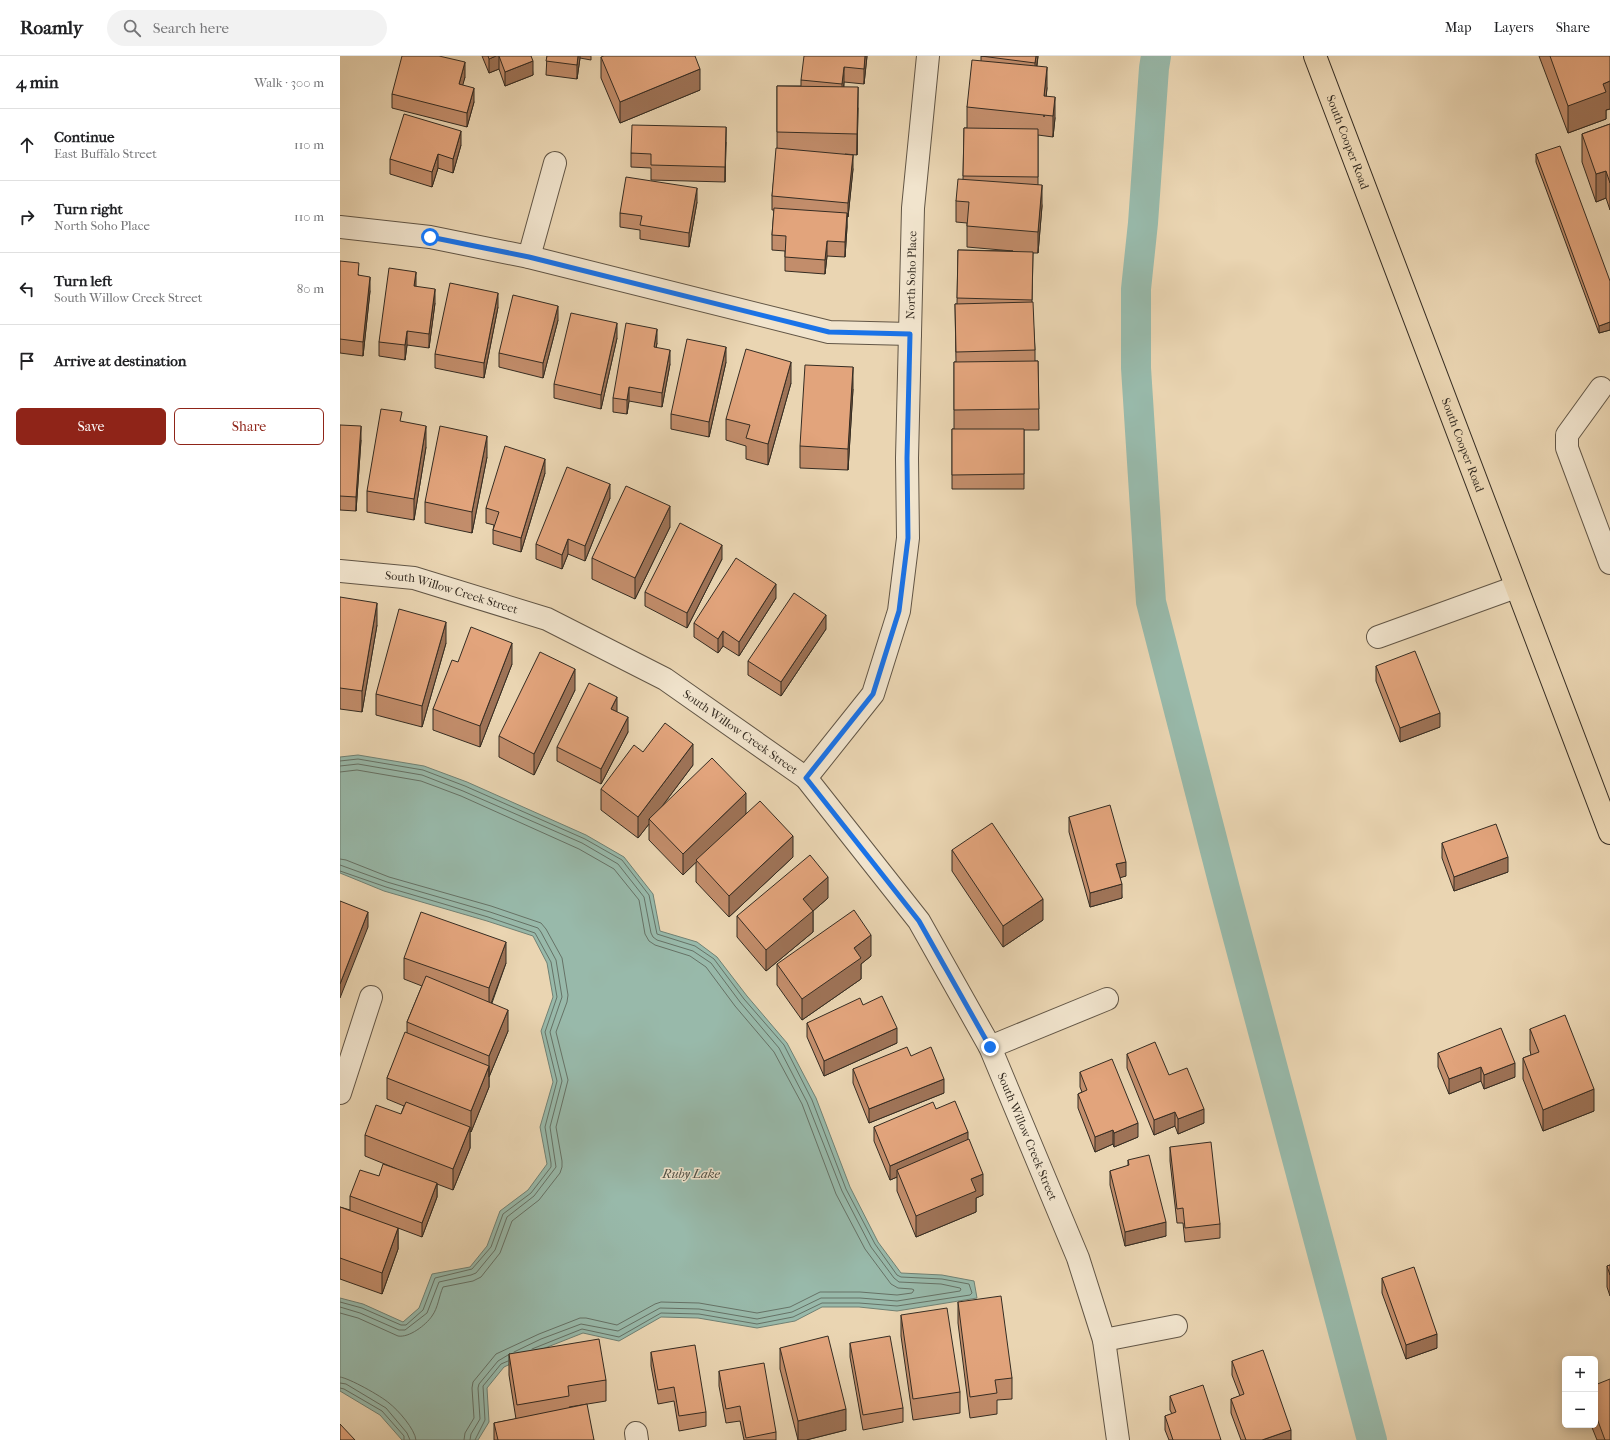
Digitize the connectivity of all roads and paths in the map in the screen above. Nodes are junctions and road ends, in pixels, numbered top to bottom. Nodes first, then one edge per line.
1 (928, 56) edge
2 (1314, 56) edge
3 (555, 163) dead end
4 (340, 227) edge
5 (529, 257) junction
6 (910, 334) junction
7 (1601, 388) dead end
8 (1610, 563) edge
9 (340, 571) edge
10 (1516, 587) junction
11 (1378, 637) dead end
12 (806, 778) junction
13 (1610, 833) edge
14 (371, 997) dead end
15 (1107, 999) dead end
16 (990, 1047) junction
17 (341, 1089) edge
18 (1176, 1326) dead end
19 (1104, 1340) junction
20 (1118, 1440) edge

1 - 6 street, North Soho Place
2 - 10 main road, South Cooper Road
3 - 5 street
4 - 5 street
5 - 6 street
6 - 12 street, North Soho Place
7 - 8 street
9 - 12 street, South Willow Creek Street
10 - 11 street
10 - 13 main road, South Cooper Road
12 - 16 street, South Willow Creek Street
14 - 17 street
15 - 16 street
16 - 19 street, South Willow Creek Street
18 - 19 street
19 - 20 street, South Willow Creek Street

